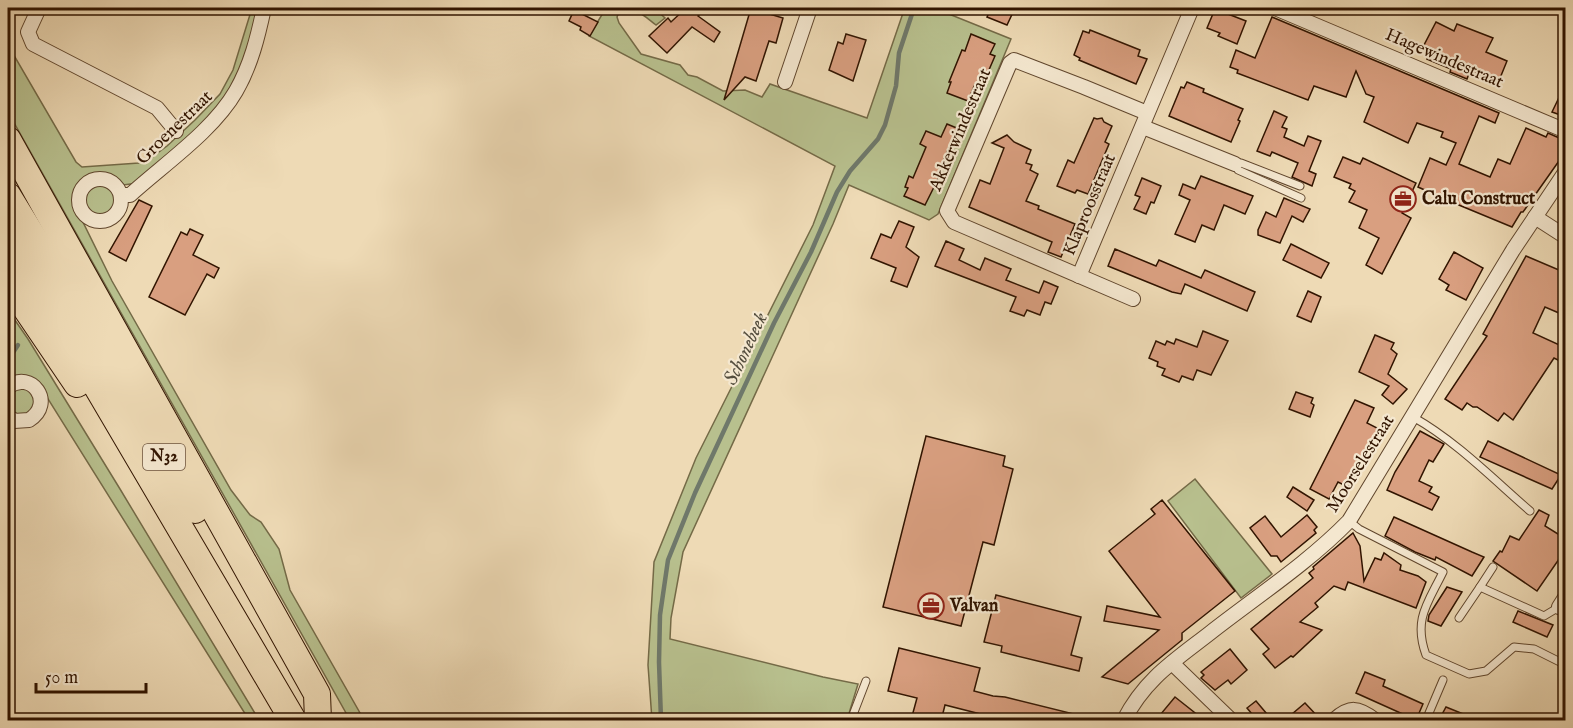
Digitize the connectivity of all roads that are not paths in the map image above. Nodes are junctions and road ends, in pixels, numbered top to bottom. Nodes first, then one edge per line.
1 (39, 8) edge
2 (264, 8) edge
3 (810, 8) edge
4 (1192, 8) edge
5 (1275, 8) edge
6 (785, 82) dead end
7 (1147, 113) junction
8 (1143, 127) junction
9 (176, 130) dead end
10 (1566, 131) edge
11 (8, 140) edge
12 (1235, 164) junction
13 (1566, 171) edge
14 (1300, 186) dead end
15 (121, 195) dead end
16 (8, 196) edge
17 (1301, 198) dead end
18 (1535, 217) junction
19 (1566, 237) edge
20 (8, 240) edge
21 (1079, 276) junction
22 (8, 282) edge
23 (1133, 299) dead end
24 (8, 387) edge
25 (8, 416) edge
26 (1413, 417) junction
27 (166, 504) junction
28 (1530, 511) dead end
29 (1348, 521) junction
30 (1493, 567) dead end
31 (1480, 587) junction
32 (1562, 602) edge
33 (1460, 618) dead end
34 (1172, 663) junction
35 (1566, 665) edge
36 (1443, 680) dead end
37 (866, 681) dead end
38 (293, 720) edge
39 (318, 720) edge
40 (851, 720) edge
41 (1124, 720) edge
42 (1231, 720) edge
43 (1334, 720) edge
44 (1375, 720) edge
45 (1426, 720) edge

1 - 9 street
2 - 15 street, Groenestraat
3 - 6 street
4 - 7 street, Klaproosstraat
5 - 10 street, Hagewindestraat
7 - 8 street, Klaproosstraat
7 - 21 street, Akkerwindestraat
8 - 12 street
8 - 21 street, Klaproosstraat
11 - 39 highway
12 - 14 lane
12 - 17 lane
13 - 18 street, Moorselestraat
16 - 39 highway, N32
18 - 19 street
18 - 26 street, Moorselestraat
20 - 27 highway, N32
21 - 23 street, Klaproosstraat
22 - 27 highway
24 - 25 street
26 - 28 lane
26 - 29 street, Moorselestraat
27 - 38 highway, N32
29 - 34 street, Moorselestraat
29 - 35 lane
30 - 31 lane
31 - 32 lane
31 - 33 lane
34 - 41 street, Moorselestraat
34 - 42 street
36 - 45 lane
37 - 40 lane
43 - 44 street

